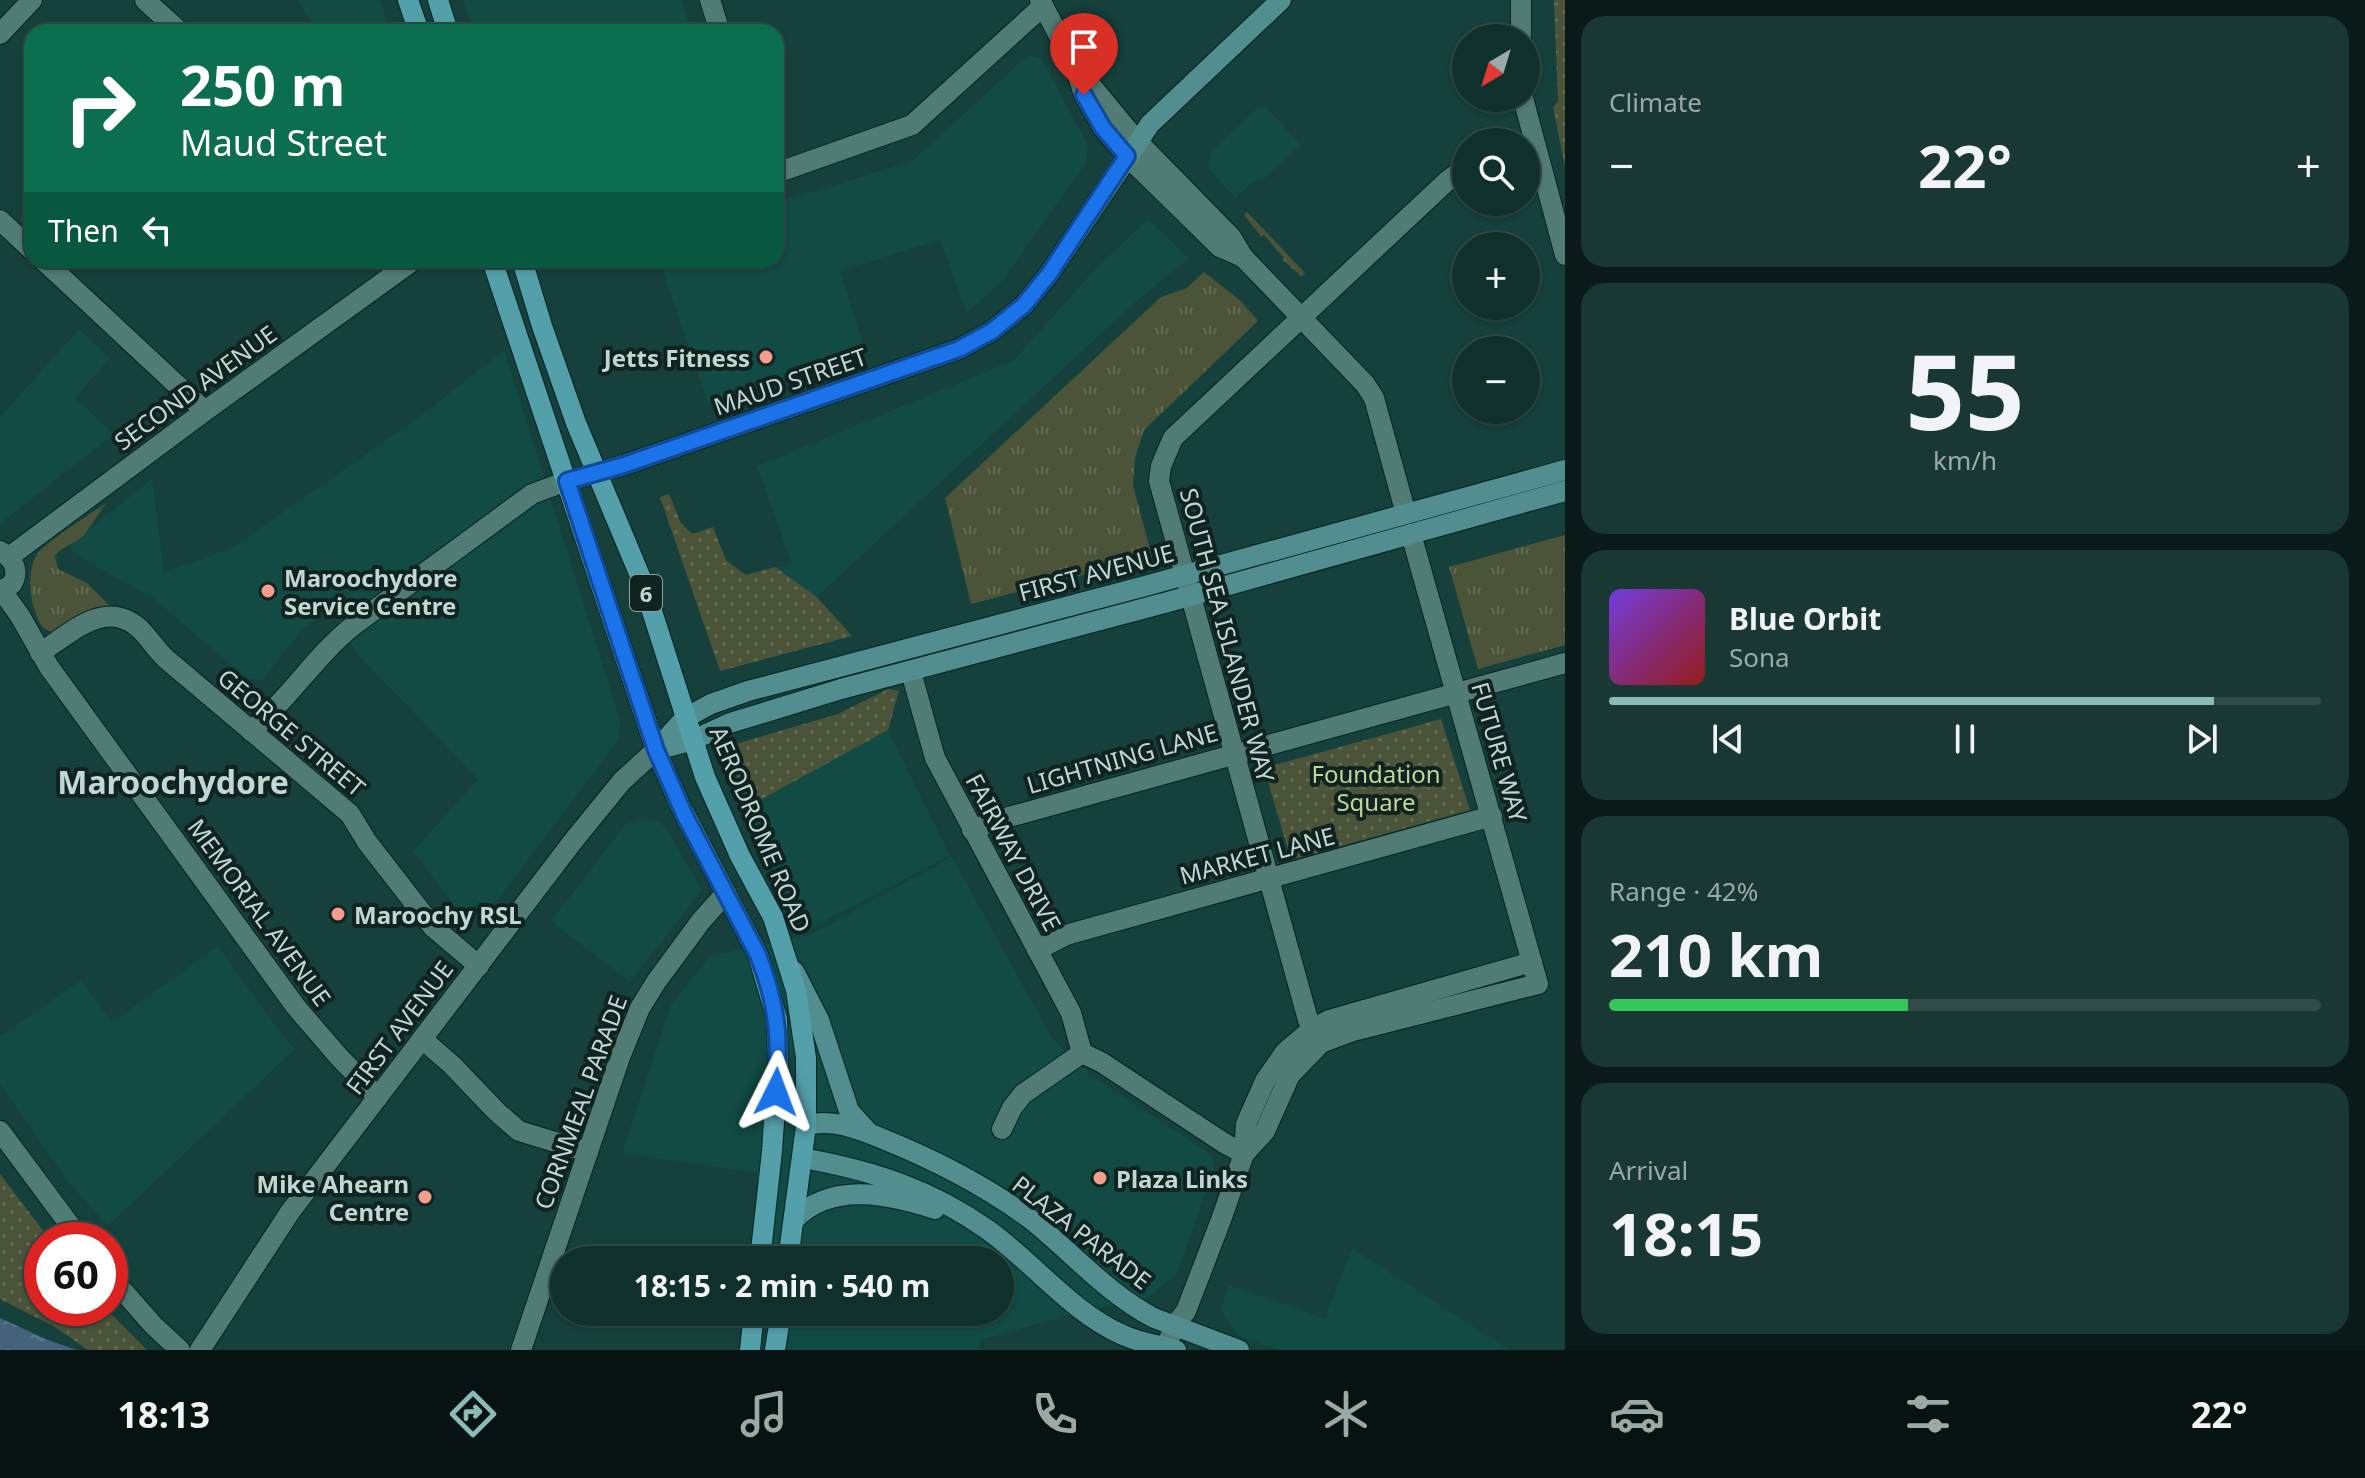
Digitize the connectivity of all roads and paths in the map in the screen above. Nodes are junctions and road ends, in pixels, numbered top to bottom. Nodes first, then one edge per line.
1 (32, 0) edge
2 (145, 0) edge
3 (408, 0) edge
4 (438, 0) edge
5 (710, 0) edge
6 (1281, 0) edge
7 (1521, 0) edge
8 (1042, 3) edge
9 (1260, 9) edge
10 (171, 24) edge
11 (416, 24) edge
12 (446, 24) edge
13 (718, 24) edge
14 (1521, 24) edge
15 (0, 34) edge
16 (1132, 148) junction
17 (784, 170) edge
18 (1540, 176) edge
19 (1452, 177) edge
20 (0, 220) edge
21 (24, 242) edge
22 (1565, 255) edge
23 (52, 268) edge
24 (403, 268) edge
25 (495, 268) edge
26 (525, 268) edge
27 (1302, 317) junction
28 (205, 411) junction
29 (1565, 470) edge
30 (598, 472) junction
31 (567, 481) junction
32 (1565, 491) edge
33 (1406, 514) junction
34 (1411, 534) junction
35 (5, 554) edge
36 (1184, 575) junction
37 (1, 592) edge
38 (1190, 596) junction
39 (40, 653) junction
40 (1565, 663) edge
41 (911, 672) junction
42 (1457, 693) junction
43 (685, 718) junction
44 (251, 731) junction
45 (693, 740) junction
46 (656, 750) junction
47 (1233, 755) junction
48 (1492, 816) junction
49 (972, 830) junction
50 (1269, 879) junction
51 (726, 893) junction
52 (1037, 950) junction
53 (788, 960) junction
54 (1532, 962) junction
55 (479, 966) junction
56 (1316, 1036) junction
57 (422, 1039) junction
58 (1082, 1053) junction
59 (378, 1097) junction
60 (806, 1126) junction
61 (1002, 1129) dead end
62 (0, 1131) edge
63 (874, 1135) junction
64 (772, 1151) junction
65 (588, 1152) junction
66 (1244, 1154) junction
67 (802, 1158) junction
68 (794, 1220) junction
69 (68, 1222) edge
70 (977, 1222) junction
71 (762, 1246) edge
72 (790, 1246) edge
73 (128, 1297) edge
74 (1182, 1322) junction
75 (753, 1326) edge
76 (779, 1326) edge
77 (1172, 1349) edge
78 (180, 1350) edge
79 (200, 1350) edge
80 (521, 1350) edge
81 (750, 1350) edge
82 (775, 1350) edge
83 (1239, 1350) edge

1 - 15 street
2 - 10 street
3 - 11 main road
4 - 12 main road
5 - 13 street
6 - 9 main road, MAUD STREET
7 - 14 street
8 - 16 street
8 - 17 street
9 - 16 main road, MAUD STREET
16 - 27 street
16 - 30 main road, MAUD STREET
18 - 22 street
19 - 27 street, SOUTH SEA ISLANDER WAY
20 - 21 street
23 - 28 street
24 - 28 street, SECOND AVENUE
25 - 31 main road, 6
26 - 30 main road, AERODROME ROAD / 6
27 - 33 street
27 - 36 street, SOUTH SEA ISLANDER WAY
28 - 35 street, SECOND AVENUE
29 - 33 main road, FIRST AVENUE
30 - 31 main road, MAUD STREET
30 - 43 main road, AERODROME ROAD / 6
31 - 44 street, MAUD STREET
31 - 46 main road, 6
32 - 34 main road, FIRST AVENUE
33 - 36 main road, FIRST AVENUE
34 - 38 main road, FIRST AVENUE
34 - 42 street, FUTURE WAY
35 - 37 street
36 - 38 street, SOUTH SEA ISLANDER WAY
36 - 43 main road, FIRST AVENUE
37 - 39 street, MEMORIAL AVENUE
38 - 41 main road, FIRST AVENUE
38 - 47 street, SOUTH SEA ISLANDER WAY
39 - 44 street, GEORGE STREET
39 - 59 street, MEMORIAL AVENUE
40 - 42 street, LIGHTNING LANE
41 - 45 main road, FIRST AVENUE
41 - 49 street, FAIRWAY DRIVE
42 - 47 street, LIGHTNING LANE
42 - 48 street, FUTURE WAY
43 - 45 main road, AERODROME ROAD / 6
43 - 46 main road, FIRST AVENUE
44 - 55 street, GEORGE STREET
45 - 46 main road, FIRST AVENUE
45 - 53 main road, AERODROME ROAD / 6
46 - 51 main road, 6
46 - 55 street, FIRST AVENUE
47 - 49 street, LIGHTNING LANE
47 - 50 street, SOUTH SEA ISLANDER WAY
48 - 50 street, MARKET LANE
48 - 54 street, FUTURE WAY
49 - 52 street, FAIRWAY DRIVE
50 - 52 street, MARKET LANE
50 - 56 street, SOUTH SEA ISLANDER WAY
51 - 64 main road, 6
51 - 65 street, CORNMEAL PARADE
52 - 58 street, FAIRWAY DRIVE
53 - 60 main road, AERODROME ROAD / 6
53 - 63 main road
54 - 56 street
54 - 56 street, FUTURE WAY
55 - 57 street, FIRST AVENUE
56 - 66 street
57 - 59 street, FIRST AVENUE
57 - 65 street
58 - 61 street
58 - 66 street
59 - 79 street, FIRST AVENUE
60 - 63 main road, PLAZA PARADE
60 - 64 main road
60 - 67 main road, AERODROME ROAD / 6
62 - 69 street
63 - 74 main road, PLAZA PARADE
64 - 67 main road
64 - 71 main road, 6
65 - 80 street, CORNMEAL PARADE
66 - 74 street
67 - 68 main road, 6
67 - 70 main road
68 - 70 main road
68 - 72 main road, 6
70 - 77 main road
73 - 78 street
74 - 77 street
74 - 83 main road, PLAZA PARADE
75 - 81 main road
76 - 82 main road

